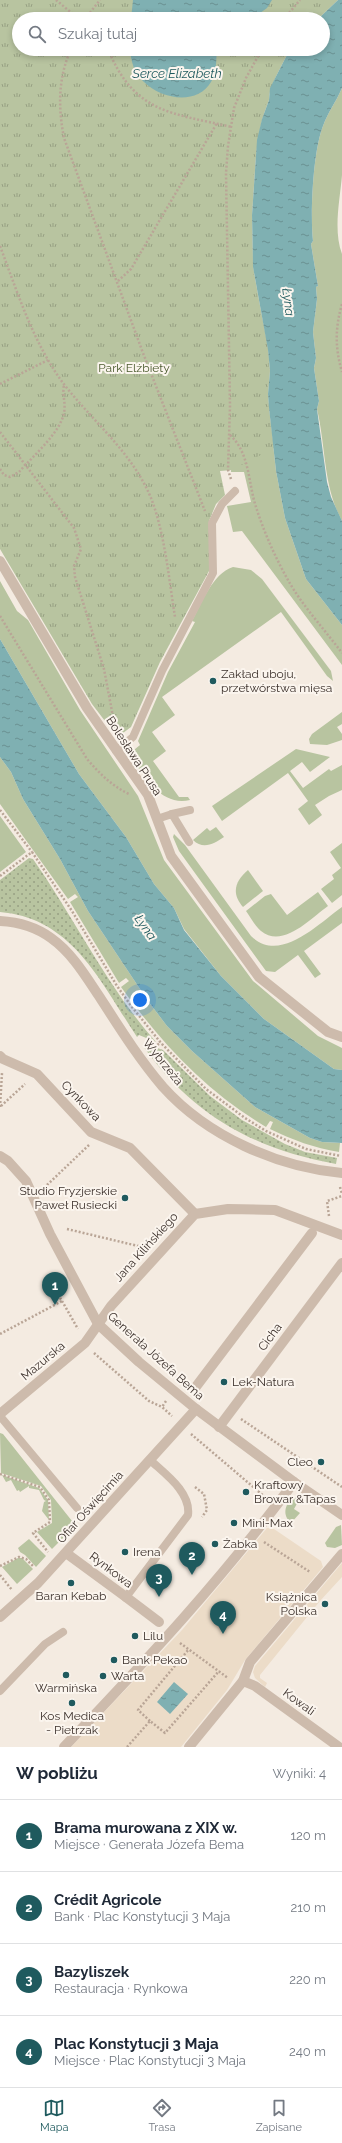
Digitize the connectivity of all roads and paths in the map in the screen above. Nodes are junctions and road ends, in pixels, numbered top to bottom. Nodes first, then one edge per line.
1 (56, 0) edge
2 (100, 0) edge
3 (300, 0) edge
4 (71, 12) edge
5 (91, 12) edge
6 (290, 12) edge
7 (69, 56) edge
8 (111, 56) edge
9 (258, 56) edge
10 (217, 123) junction
11 (232, 127) junction
12 (0, 246) edge
13 (118, 281) junction
14 (342, 304) edge
15 (48, 360) junction
16 (342, 372) edge
17 (0, 384) edge
18 (64, 384) junction
19 (0, 432) edge
20 (229, 434) junction
21 (3, 436) junction
22 (0, 439) edge
23 (26, 464) junction
24 (0, 470) edge
25 (235, 490) joint
26 (212, 523) junction
27 (0, 561) edge
28 (0, 616) edge
29 (181, 635) junction
30 (342, 653) edge
31 (114, 723) dead end
32 (116, 751) junction
33 (148, 795) junction
34 (0, 810) edge
35 (190, 810) dead end
36 (172, 814) junction
37 (157, 819) junction
38 (189, 842) dead end
39 (32, 852) junction
40 (0, 876) edge
41 (0, 921) edge
42 (342, 1037) edge
43 (142, 1040) dead end
44 (161, 1042) junction
45 (0, 1056) edge
46 (2, 1067) dead end
47 (27, 1082) dead end
48 (0, 1106) edge
49 (93, 1141) dead end
50 (342, 1154) edge
51 (0, 1156) edge
52 (341, 1160) dead end
53 (342, 1173) edge
54 (47, 1185) dead end
55 (342, 1194) edge
56 (329, 1213) dead end
57 (195, 1214) junction
58 (67, 1229) dead end
59 (312, 1232) dead end
60 (342, 1235) edge
61 (154, 1244) dead end
62 (342, 1263) edge
63 (54, 1288) dead end
64 (98, 1324) junction
65 (0, 1334) edge
66 (85, 1343) junction
67 (195, 1388) dead end
68 (162, 1406) dead end
69 (196, 1409) junction
70 (230, 1412) junction
71 (0, 1415) edge
72 (219, 1427) junction
73 (150, 1460) junction
74 (0, 1474) edge
75 (294, 1482) junction
76 (342, 1487) edge
77 (77, 1508) dead end
78 (342, 1515) edge
79 (258, 1538) dead end
80 (66, 1553) junction
81 (50, 1554) dead end
82 (342, 1554) edge
83 (0, 1566) edge
84 (35, 1569) dead end
85 (0, 1575) edge
86 (320, 1579) junction
87 (13, 1592) dead end
88 (126, 1598) junction
89 (0, 1617) edge
90 (159, 1622) dead end
91 (63, 1632) dead end
92 (170, 1635) junction
93 (189, 1649) junction
94 (219, 1671) junction
95 (243, 1681) junction
96 (0, 1691) edge
97 (150, 1721) junction
98 (64, 1747) edge
99 (127, 1747) edge
100 (189, 1747) edge
101 (339, 1747) edge

1 - 4 path
2 - 5 path
3 - 6 path
7 - 13 path
8 - 10 path
9 - 11 path
10 - 11 path
10 - 13 path
11 - 20 path
12 - 15 path
13 - 26 path
14 - 16 path
15 - 17 path
15 - 18 path
18 - 23 path
18 - 29 path
19 - 21 path
20 - 25 path
20 - 30 path
21 - 22 path
21 - 23 path
23 - 24 path
23 - 31 path
25 - 26 lane
26 - 29 lane
27 - 32 street, Bolesława Prusa
28 - 33 path
29 - 32 lane
32 - 33 street, Bolesława Prusa
33 - 37 street, Bolesława Prusa
34 - 39 path
35 - 36 lane
36 - 37 lane
36 - 38 lane
37 - 42 street, Bolesława Prusa
39 - 40 path
39 - 44 path
41 - 53 street, Wybrzeża
43 - 44 path
44 - 50 path
45 - 57 street, Cynkowa
46 - 48 path
47 - 48 path
49 - 54 path
50 - 52 path
51 - 64 street, Generała Józefa Bema
55 - 56 path
57 - 60 street, Jana Kilińskiego
57 - 64 street, Jana Kilińskiego
58 - 61 path
59 - 67 street
62 - 70 street, Cicha
63 - 65 path
64 - 66 street, Mazurska
64 - 69 street, Generała Józefa Bema
66 - 68 path
66 - 71 street, Mazurska
69 - 72 street, Generała Józefa Bema
69 - 73 street, Ofiar Oświęcimia
70 - 72 street, Cicha
70 - 76 path
71 - 77 lane
72 - 75 street, Generała Józefa Bema
73 - 80 street, Ofiar Oświęcimia
73 - 88 lane
74 - 81 path
75 - 78 street, Generała Józefa Bema
75 - 92 street
79 - 86 path
80 - 88 street, Rynkowa
80 - 89 street, Ofiar Oświęcimia
82 - 86 street
83 - 84 path
85 - 87 path
86 - 95 street
88 - 90 street, Rynkowa
91 - 96 lane
92 - 93 path
92 - 98 street
93 - 94 path
93 - 97 path
94 - 95 path
94 - 97 path
95 - 100 street
95 - 101 street, Kowali
97 - 99 path

